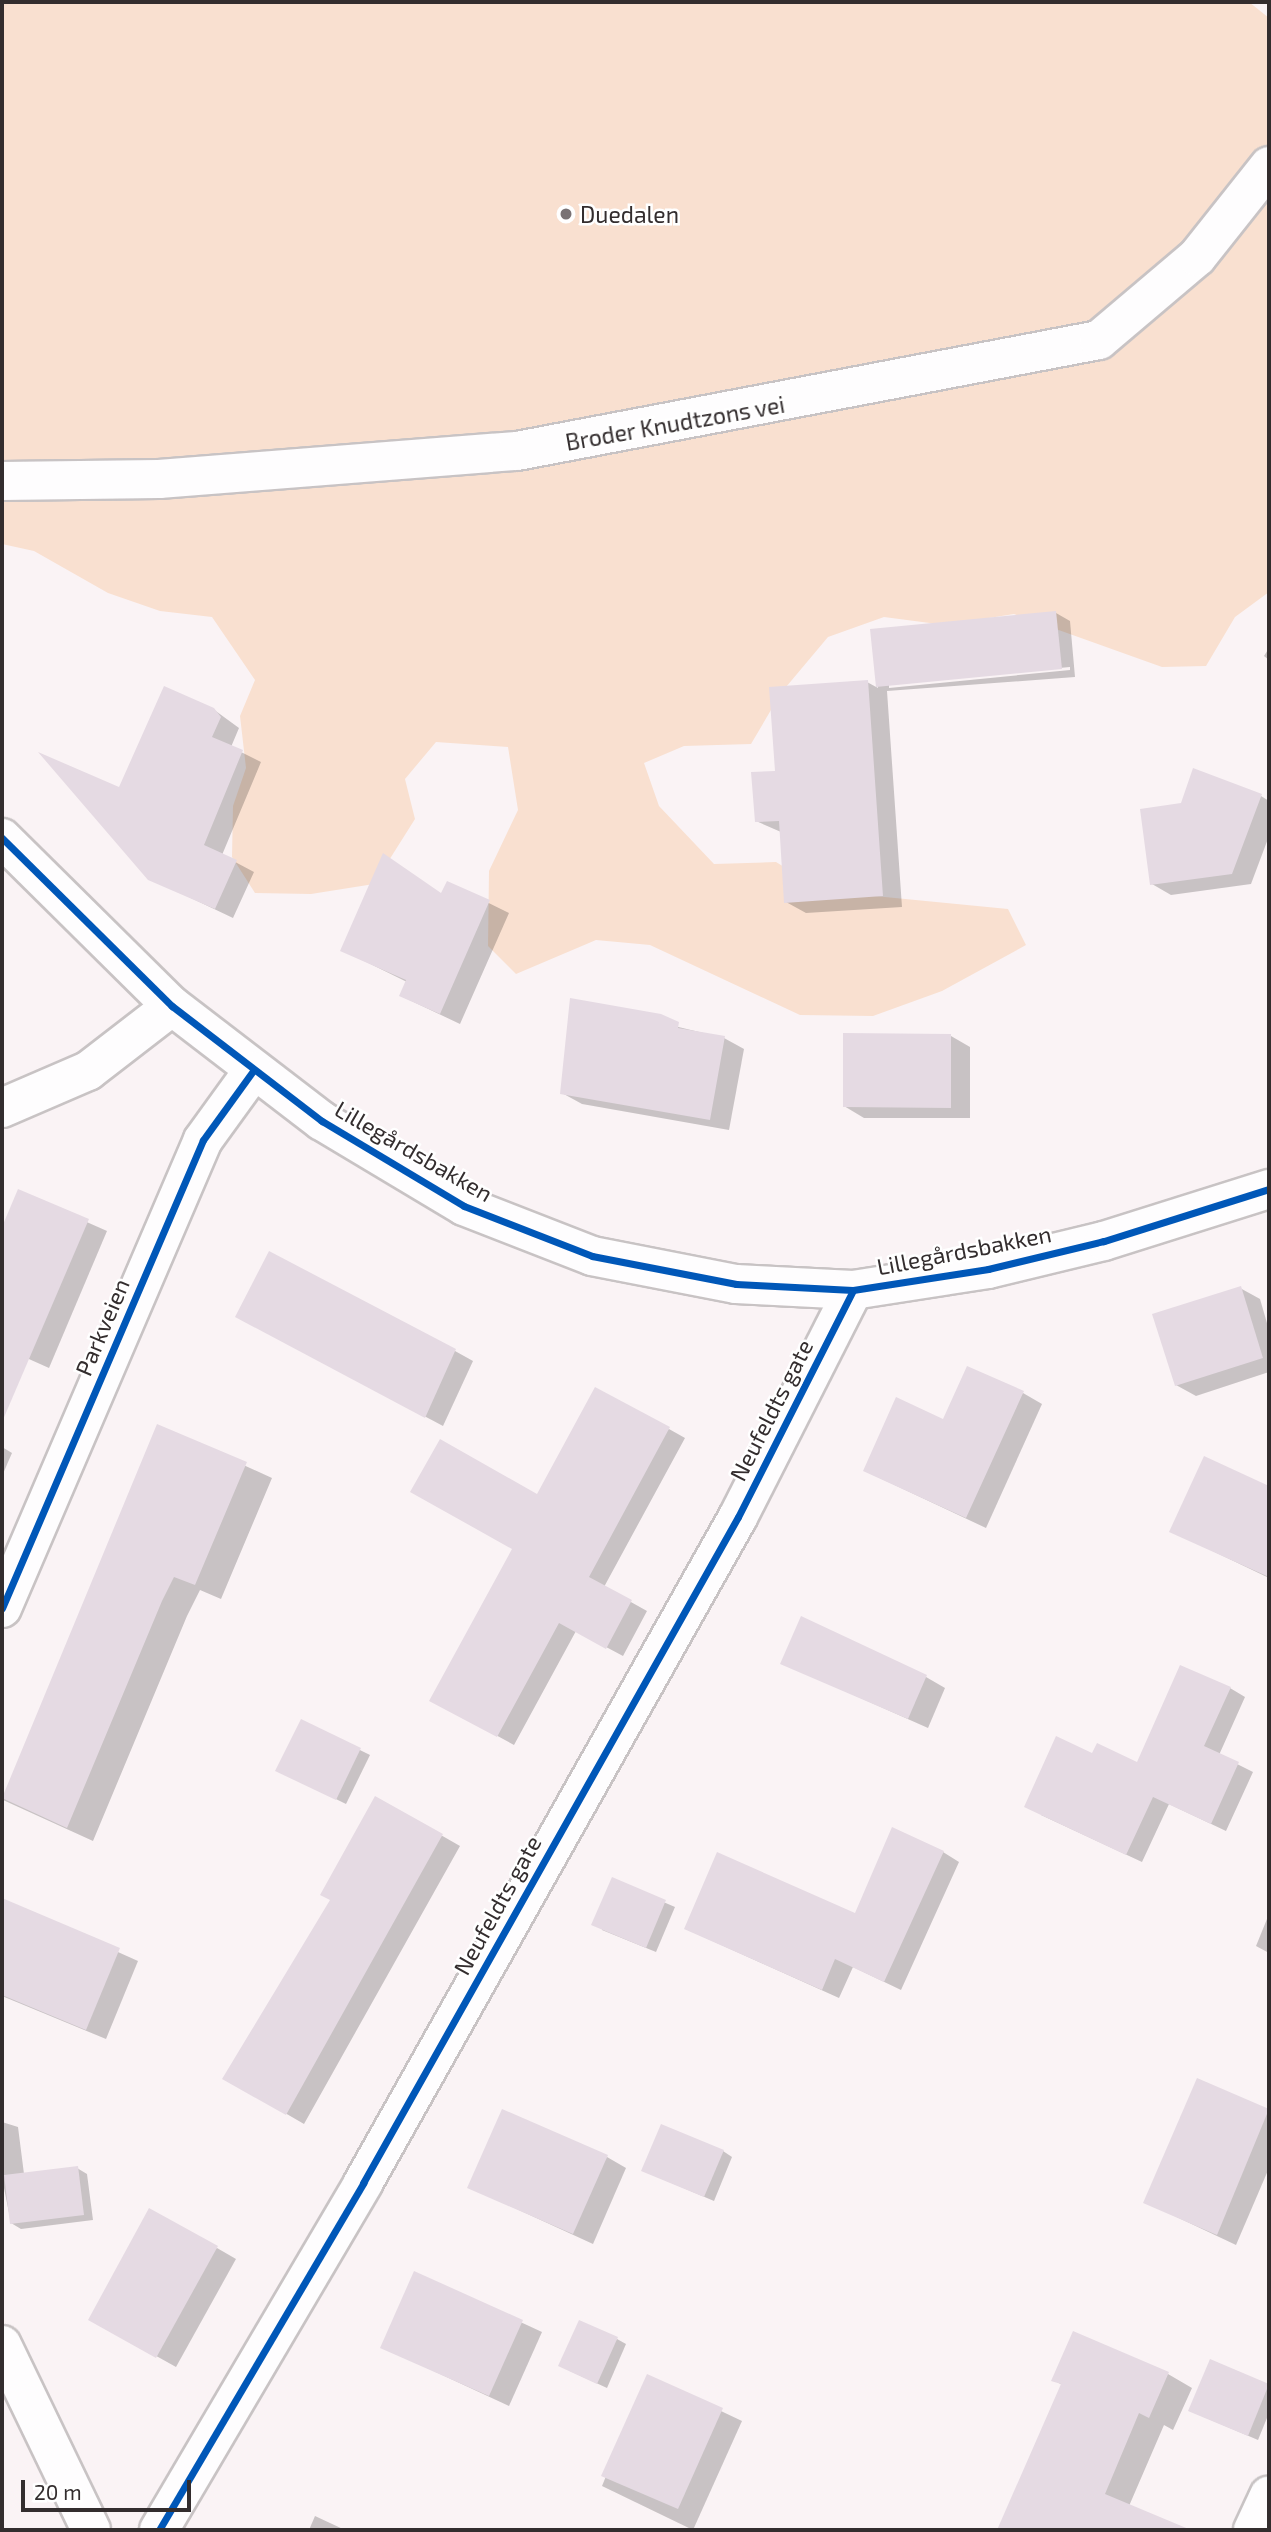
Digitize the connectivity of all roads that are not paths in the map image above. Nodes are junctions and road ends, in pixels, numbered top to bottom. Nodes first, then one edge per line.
1 (1269, 166) edge
2 (2, 481) edge
3 (2, 838) edge
4 (172, 1006) junction
5 (253, 1071) junction
6 (2, 1108) edge
7 (1269, 1189) edge
8 (853, 1290) junction
9 (2, 1608) edge
10 (2, 2345) edge
11 (1269, 2494) edge
12 (91, 2530) edge
13 (159, 2530) edge
14 (1253, 2530) edge

1 - 2 street, Broder Knudtzons vei
3 - 4 street, Lillegårdsbakken
4 - 5 street, Lillegårdsbakken
4 - 6 street
5 - 8 street, Lillegårdsbakken
5 - 9 street, Parkveien
7 - 8 street, Lillegårdsbakken
8 - 13 street, Neufeldts gate
10 - 12 street
11 - 14 street

